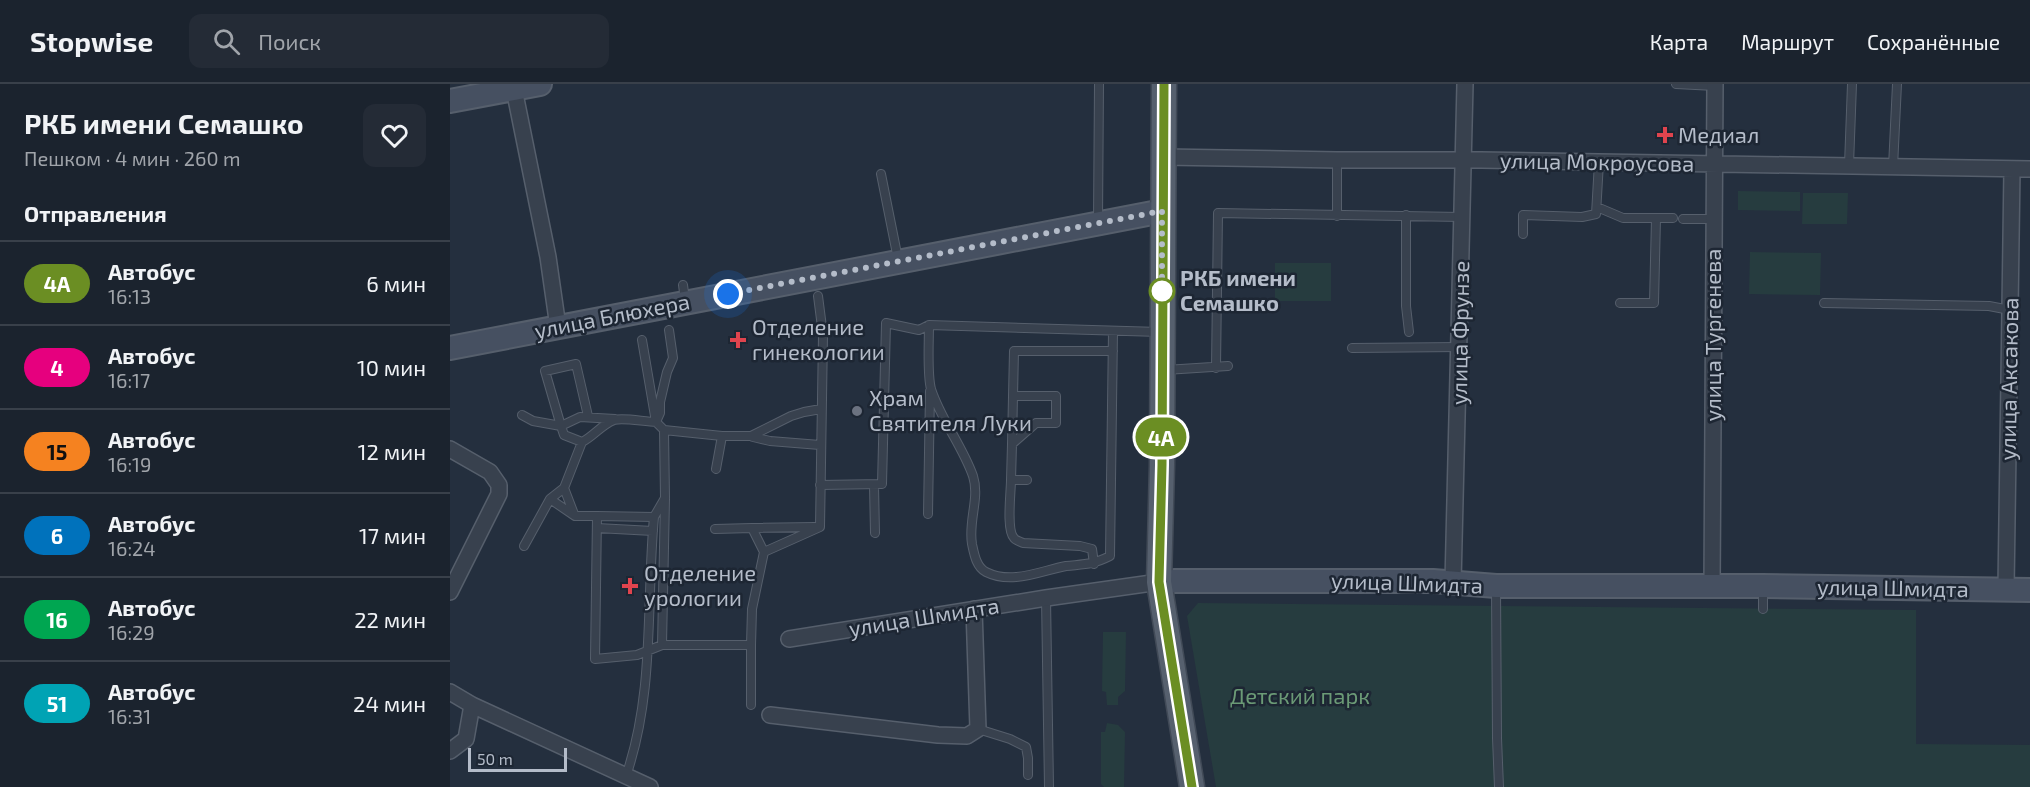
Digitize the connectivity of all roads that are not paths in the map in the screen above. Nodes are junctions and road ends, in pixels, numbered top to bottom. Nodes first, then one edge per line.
1 (540, 84) edge
2 (1099, 84) edge
3 (1164, 84) edge
4 (1465, 84) edge
5 (1676, 84) edge
6 (1852, 84) edge
7 (1897, 84) edge
8 (1715, 85) edge
9 (513, 87) edge
10 (450, 101) edge
11 (1164, 157) junction
12 (1337, 160) junction
13 (1463, 160) junction
14 (1599, 162) junction
15 (1714, 164) junction
16 (1848, 165) junction
17 (1893, 167) junction
18 (2012, 169) junction
19 (2030, 169) edge
20 (881, 174) dead end
21 (1597, 207) junction
22 (1162, 211) junction
23 (1406, 215) junction
24 (1336, 216) junction
25 (1461, 217) junction
26 (1656, 218) junction
27 (1673, 218) dead end
28 (1683, 219) dead end
29 (1713, 219) junction
30 (1098, 222) junction
31 (1522, 234) dead end
32 (898, 261) junction
33 (818, 296) dead end
34 (1620, 303) dead end
35 (1824, 303) dead end
36 (2010, 310) junction
37 (929, 325) junction
38 (558, 327) junction
39 (669, 330) dead end
40 (1113, 331) junction
41 (1161, 332) junction
42 (1409, 332) dead end
43 (642, 340) dead end
44 (1460, 347) junction
45 (450, 348) edge
46 (1352, 348) dead end
47 (1113, 351) junction
48 (1228, 366) dead end
49 (1216, 368) junction
50 (1161, 370) junction
51 (931, 387) junction
52 (1013, 396) junction
53 (821, 410) junction
54 (522, 415) dead end
55 (588, 416) junction
56 (616, 419) junction
57 (656, 422) junction
58 (561, 426) junction
59 (664, 430) junction
60 (722, 436) junction
61 (751, 436) junction
62 (582, 441) junction
63 (1012, 444) junction
64 (820, 445) junction
65 (450, 449) edge
66 (716, 470) dead end
67 (1011, 480) junction
68 (1027, 480) dead end
69 (874, 484) junction
70 (820, 485) junction
71 (564, 488) junction
72 (665, 498) junction
73 (550, 499) junction
74 (928, 514) dead end
75 (575, 516) junction
76 (597, 516) junction
77 (654, 517) junction
78 (820, 527) junction
79 (597, 528) junction
80 (752, 528) junction
81 (715, 529) dead end
82 (653, 531) junction
83 (875, 533) dead end
84 (525, 546) dead end
85 (764, 552) junction
86 (1094, 564) junction
87 (1159, 582) junction
88 (1453, 583) junction
89 (1496, 586) junction
90 (1712, 587) junction
91 (2006, 589) junction
92 (2030, 590) edge
93 (450, 592) edge
94 (1046, 598) junction
95 (974, 609) junction
96 (789, 639) dead end
97 (662, 645) junction
98 (751, 645) junction
99 (649, 651) junction
100 (450, 692) edge
101 (472, 705) junction
102 (751, 705) dead end
103 (770, 715) dead end
104 (978, 729) junction
105 (450, 751) edge
106 (626, 776) junction
107 (1028, 776) dead end
108 (650, 787) edge
109 (1049, 787) edge
110 (1192, 787) edge
111 (1499, 787) edge

1 - 9 main road
2 - 30 lane
3 - 11 main road
4 - 13 street, улица Фрунзе
5 - 8 lane
6 - 16 lane
7 - 17 lane
8 - 15 street, улица Тургенева
9 - 10 main road
9 - 38 street
11 - 12 street, улица Мокроусова
11 - 22 main road
12 - 13 street, улица Мокроусова
12 - 24 lane
13 - 14 street, улица Мокроусова
13 - 25 street, улица Фрунзе
14 - 15 street, улица Мокроусова
14 - 21 lane
15 - 16 street, улица Мокроусова
15 - 29 street, улица Тургенева
16 - 17 street, улица Мокроусова
17 - 18 street, улица Мокроусова
18 - 19 street, улица Мокроусова
18 - 36 street, улица Аксакова
20 - 32 lane
21 - 26 lane
21 - 31 lane
22 - 30 main road, улица Блюхера
22 - 41 main road
23 - 24 lane
23 - 25 lane
23 - 42 lane
24 - 49 lane
25 - 44 street, улица Фрунзе
26 - 27 lane
26 - 34 lane
28 - 29 lane
29 - 90 street, улица Тургенева
30 - 32 main road, улица Блюхера
32 - 38 main road, улица Блюхера
33 - 53 lane
35 - 36 lane
36 - 91 street, улица Аксакова
37 - 40 lane
37 - 51 lane
37 - 69 lane
38 - 45 main road, улица Блюхера
39 - 57 lane
40 - 41 lane
40 - 47 lane
41 - 50 main road
43 - 57 lane
44 - 46 lane
44 - 88 street, улица Фрунзе
47 - 52 lane
47 - 86 lane
48 - 49 lane
49 - 50 lane
50 - 87 main road
51 - 74 lane
51 - 86 lane
52 - 63 lane
52 - 63 lane
53 - 61 lane
53 - 64 lane
54 - 58 lane
55 - 56 lane
55 - 58 lane
55 - 58 lane
56 - 57 lane
56 - 62 lane
57 - 59 lane
58 - 62 lane
59 - 60 lane
59 - 72 lane
60 - 61 lane
60 - 66 lane
61 - 64 lane
62 - 71 lane
63 - 67 lane
64 - 70 lane
65 - 93 street
67 - 68 lane
67 - 86 lane
69 - 70 lane
69 - 83 lane
70 - 78 lane
71 - 73 lane
71 - 75 lane
72 - 77 lane
72 - 97 lane
73 - 75 lane
73 - 84 lane
75 - 76 lane
76 - 77 lane
76 - 79 lane
77 - 82 lane
78 - 80 lane
78 - 85 lane
79 - 82 lane
79 - 99 lane
80 - 81 lane
80 - 85 lane
82 - 99 lane
85 - 98 lane
87 - 88 main road, улица Шмидта
87 - 94 street, улица Шмидта
87 - 110 main road
88 - 89 main road, улица Шмидта
89 - 90 main road, улица Шмидта
89 - 111 lane
90 - 91 main road, улица Шмидта
91 - 92 main road, улица Шмидта
94 - 95 street, улица Шмидта
94 - 109 lane
95 - 96 street, улица Шмидта
95 - 104 street
97 - 98 lane
97 - 99 lane
98 - 102 lane
99 - 106 lane
100 - 101 street
101 - 105 street
101 - 106 street
103 - 104 street
104 - 107 lane
106 - 108 street

